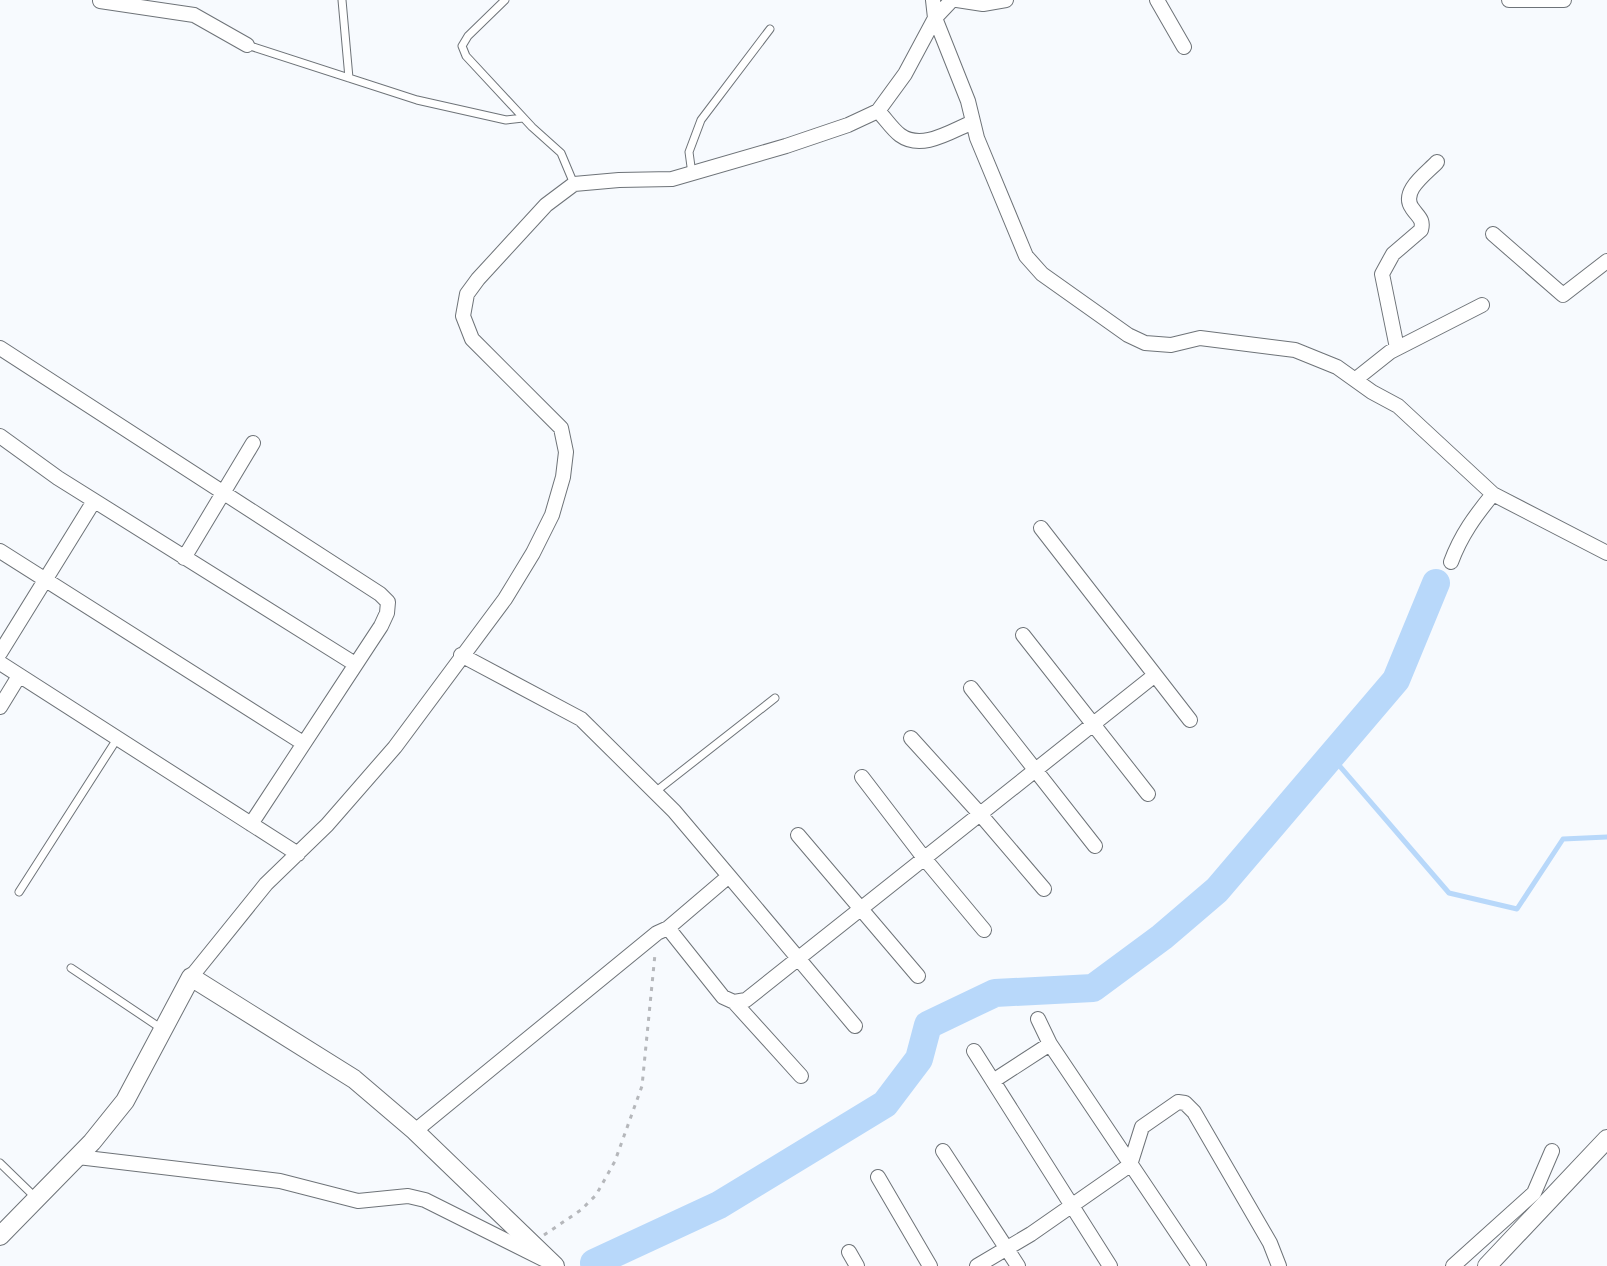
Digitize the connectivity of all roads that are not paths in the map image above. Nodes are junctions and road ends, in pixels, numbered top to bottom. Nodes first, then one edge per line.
1 (342, 0) edge
2 (505, 0) edge
3 (933, 0) edge
4 (954, 0) edge
5 (1006, 0) edge
6 (1157, 0) edge
7 (1509, 0) edge
8 (1564, 0) edge
9 (100, 1) edge
10 (935, 18) junction
11 (770, 29) dead end
12 (247, 45) joint
13 (1184, 47) dead end
14 (349, 78) junction
15 (878, 111) junction
16 (523, 118) junction
17 (973, 122) junction
18 (1437, 162) dead end
19 (692, 174) junction
20 (574, 184) junction
21 (1493, 234) dead end
22 (1607, 261) edge
23 (1482, 305) dead end
24 (0, 348) edge
25 (1397, 348) junction
26 (1356, 379) junction
27 (0, 436) edge
28 (253, 443) dead end
29 (224, 491) junction
30 (1493, 494) junction
31 (94, 501) junction
32 (1041, 528) dead end
33 (0, 551) edge
34 (1607, 553) edge
35 (184, 558) junction
36 (1451, 562) dead end
37 (46, 580) junction
38 (1023, 635) dead end
39 (0, 653) edge
40 (461, 655) junction
41 (0, 663) edge
42 (355, 664) junction
43 (1155, 675) junction
44 (19, 676) junction
45 (971, 688) dead end
46 (775, 698) dead end
47 (0, 707) edge
48 (1190, 720) dead end
49 (1095, 723) junction
50 (911, 738) dead end
51 (117, 739) junction
52 (303, 743) junction
53 (1034, 771) junction
54 (862, 777) dead end
55 (655, 792) junction
56 (1148, 794) dead end
57 (980, 814) junction
58 (251, 824) junction
59 (798, 835) dead end
60 (1095, 846) dead end
61 (298, 854) junction
62 (924, 858) junction
63 (729, 876) junction
64 (1044, 889) dead end
65 (19, 892) dead end
66 (861, 908) junction
67 (984, 930) dead end
68 (663, 931) junction
69 (798, 958) junction
70 (71, 968) dead end
71 (918, 976) dead end
72 (191, 977) junction
73 (734, 1002) junction
74 (1038, 1019) dead end
75 (855, 1026) dead end
76 (163, 1029) junction
77 (1050, 1044) junction
78 (974, 1051) dead end
79 (801, 1076) dead end
80 (993, 1081) junction
81 (415, 1131) junction
82 (1607, 1139) edge
83 (943, 1151) dead end
84 (1552, 1151) dead end
85 (78, 1157) junction
86 (0, 1163) edge
87 (1130, 1165) junction
88 (878, 1177) dead end
89 (37, 1199) junction
90 (1073, 1206) junction
91 (0, 1236) edge
92 (1007, 1247) junction
93 (849, 1252) dead end
94 (555, 1266) edge
95 (857, 1266) edge
96 (930, 1266) edge
97 (977, 1266) edge
98 (1018, 1266) edge
99 (1110, 1266) edge
100 (1199, 1266) edge
101 (1279, 1266) edge
102 (1453, 1266) edge
103 (1487, 1266) edge

1 - 14 lane
2 - 16 lane
3 - 10 street
4 - 5 street
4 - 10 street
6 - 13 street
7 - 8 street
9 - 12 street
10 - 15 street
10 - 17 street
11 - 19 lane
12 - 14 lane
14 - 16 lane
15 - 17 street
15 - 19 street
16 - 20 lane
17 - 26 street
18 - 25 street
19 - 20 street
20 - 40 street
21 - 22 street
23 - 25 street
24 - 29 street
25 - 26 street
26 - 30 street
27 - 31 street
28 - 29 street
29 - 35 street
29 - 42 street
30 - 34 street
30 - 36 street
31 - 35 street
31 - 37 street
32 - 43 street
33 - 37 street
35 - 42 street
37 - 39 street
37 - 52 street
38 - 49 street
40 - 55 street
40 - 61 street
41 - 44 street
42 - 52 street
43 - 48 street
43 - 49 street
44 - 47 street
44 - 51 street
45 - 53 street
46 - 55 lane
49 - 53 street
49 - 56 street
50 - 57 street
51 - 58 street
51 - 65 lane
52 - 58 street
53 - 57 street
53 - 60 street
54 - 62 street
55 - 63 street
57 - 62 street
57 - 64 street
58 - 61 street
59 - 66 street
61 - 72 street
62 - 66 street
62 - 67 street
63 - 68 street
63 - 69 street
66 - 69 street
66 - 71 street
68 - 73 street
68 - 81 street
69 - 73 street
69 - 75 street
70 - 76 lane
72 - 76 street
72 - 81 street
73 - 79 street
74 - 77 street
76 - 85 street
77 - 80 street
77 - 87 street
78 - 80 street
80 - 90 street
81 - 94 street
82 - 103 street
83 - 92 street
84 - 102 street
85 - 89 street
85 - 94 street
86 - 89 lane
87 - 90 street
87 - 100 street
87 - 101 street
88 - 96 street
89 - 91 street
90 - 92 street
90 - 99 street
92 - 97 street
92 - 98 street
93 - 95 street

